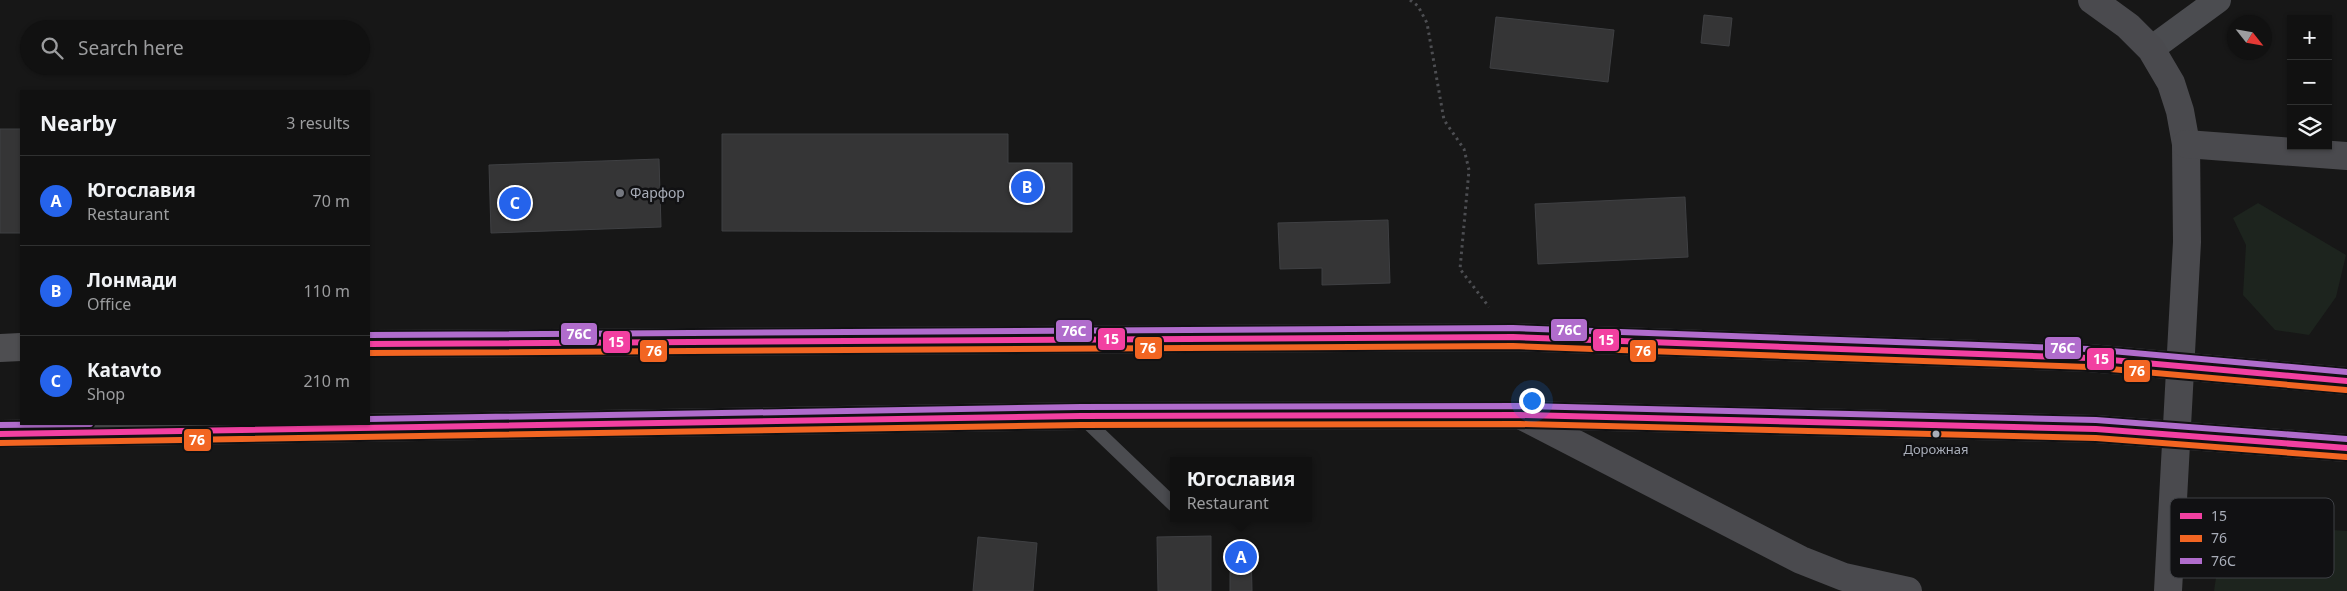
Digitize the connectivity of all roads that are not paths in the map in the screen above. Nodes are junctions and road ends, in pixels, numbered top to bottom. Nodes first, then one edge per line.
1 (2092, 0) edge
2 (2218, 0) edge
3 (2151, 49) junction
4 (2186, 144) junction
5 (2347, 156) edge
6 (370, 344) edge
7 (20, 347) edge
8 (0, 348) edge
9 (2347, 381) edge
10 (1520, 415) junction
11 (1081, 416) junction
12 (0, 434) edge
13 (2347, 448) edge
14 (2174, 498) edge
15 (1170, 501) edge
16 (2170, 564) edge
17 (1908, 591) edge
18 (2168, 591) edge

1 - 3 street
2 - 3 street
3 - 4 street
4 - 5 street
4 - 14 street
6 - 9 highway
7 - 8 highway
10 - 11 highway
10 - 13 highway
10 - 17 street
11 - 12 highway
11 - 15 lane
16 - 18 street

